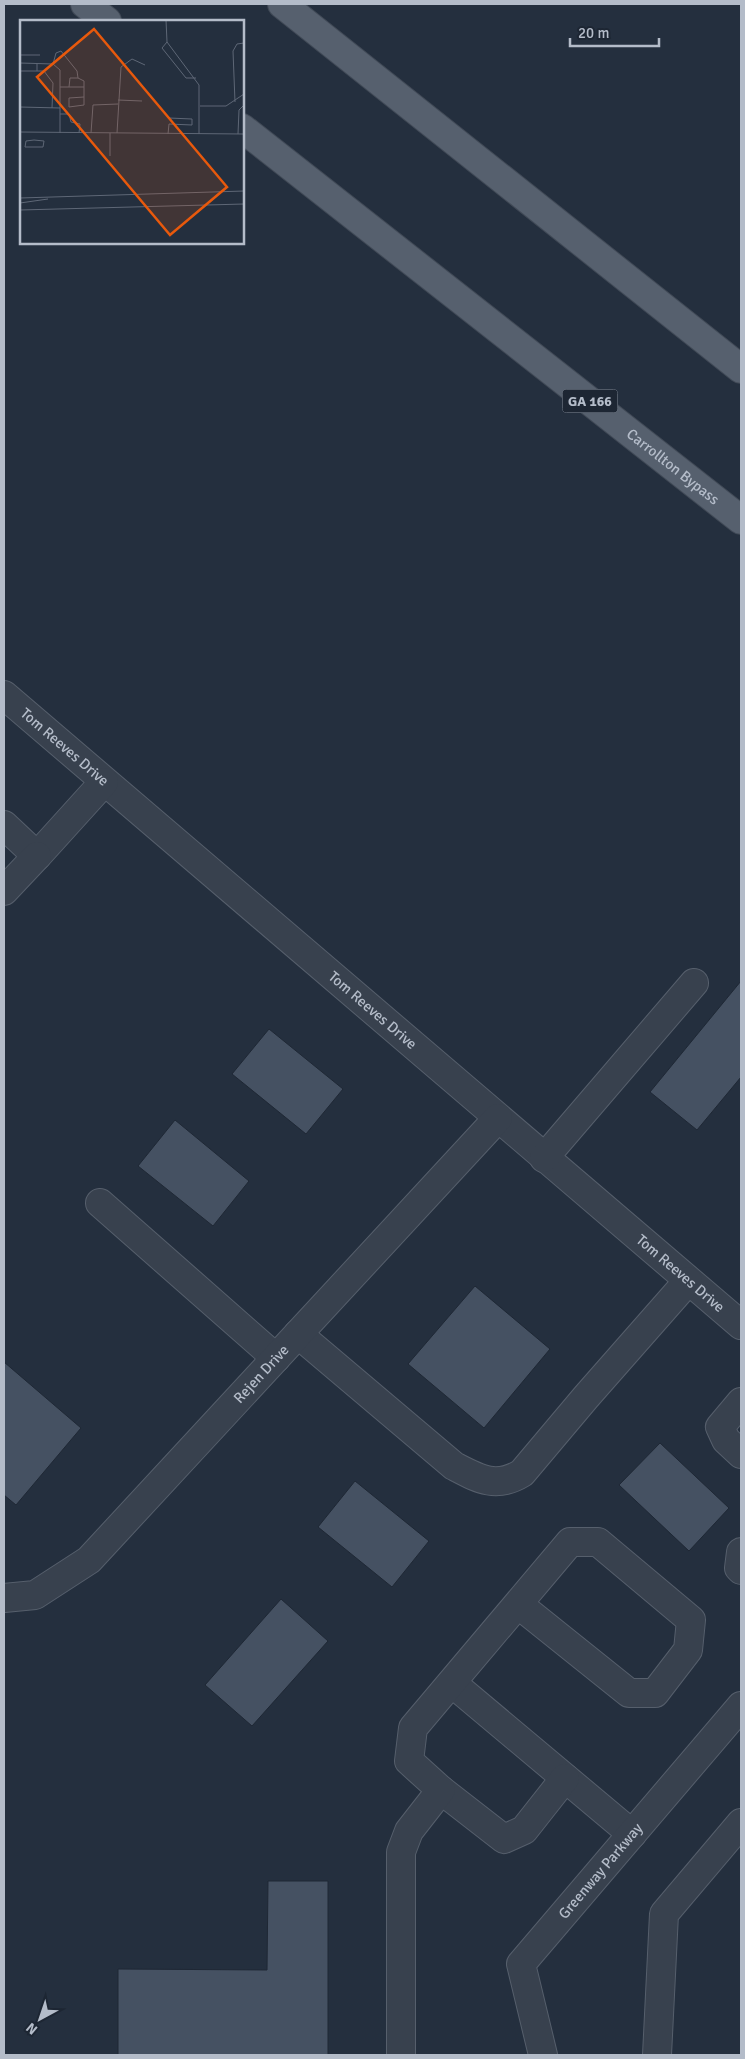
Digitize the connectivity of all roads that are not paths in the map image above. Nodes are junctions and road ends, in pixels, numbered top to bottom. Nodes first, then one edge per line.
1 (85, 4) edge
2 (282, 4) edge
3 (106, 20) edge
4 (244, 130) edge
5 (741, 369) edge
6 (741, 520) edge
7 (4, 696) edge
8 (104, 782) junction
9 (4, 825) edge
10 (37, 856) junction
11 (4, 891) edge
12 (694, 983) dead end
13 (498, 1118) junction
14 (544, 1158) junction
15 (100, 1203) dead end
16 (688, 1281) junction
17 (741, 1325) edge
18 (298, 1334) junction
19 (276, 1358) junction
20 (741, 1402) edge
21 (741, 1454) edge
22 (741, 1552) edge
23 (741, 1570) edge
24 (4, 1598) edge
25 (518, 1604) junction
26 (452, 1683) junction
27 (741, 1706) edge
28 (565, 1778) junction
29 (441, 1790) junction
30 (741, 1824) edge
31 (632, 1834) junction
32 (400, 2055) edge
33 (543, 2055) edge
34 (657, 2055) edge

1 - 3 main road
2 - 5 main road
4 - 6 main road, Carrollton Bypass / GA 166
7 - 8 street, Tom Reeves Drive
8 - 10 street
8 - 13 street, Tom Reeves Drive
9 - 10 street
10 - 11 street
12 - 14 street
13 - 14 street, Tom Reeves Drive
13 - 18 street, Rejen Drive
14 - 16 street, Tom Reeves Drive
15 - 19 street
16 - 17 street, Tom Reeves Drive
16 - 18 street
18 - 19 street, Rejen Drive
19 - 24 street, Rejen Drive
20 - 21 street
22 - 23 street
25 - 25 street
25 - 26 street
26 - 28 street
26 - 29 street
27 - 31 street, Greenway Parkway
28 - 29 street
28 - 31 street
29 - 32 street
30 - 34 street
31 - 33 street, Greenway Parkway

